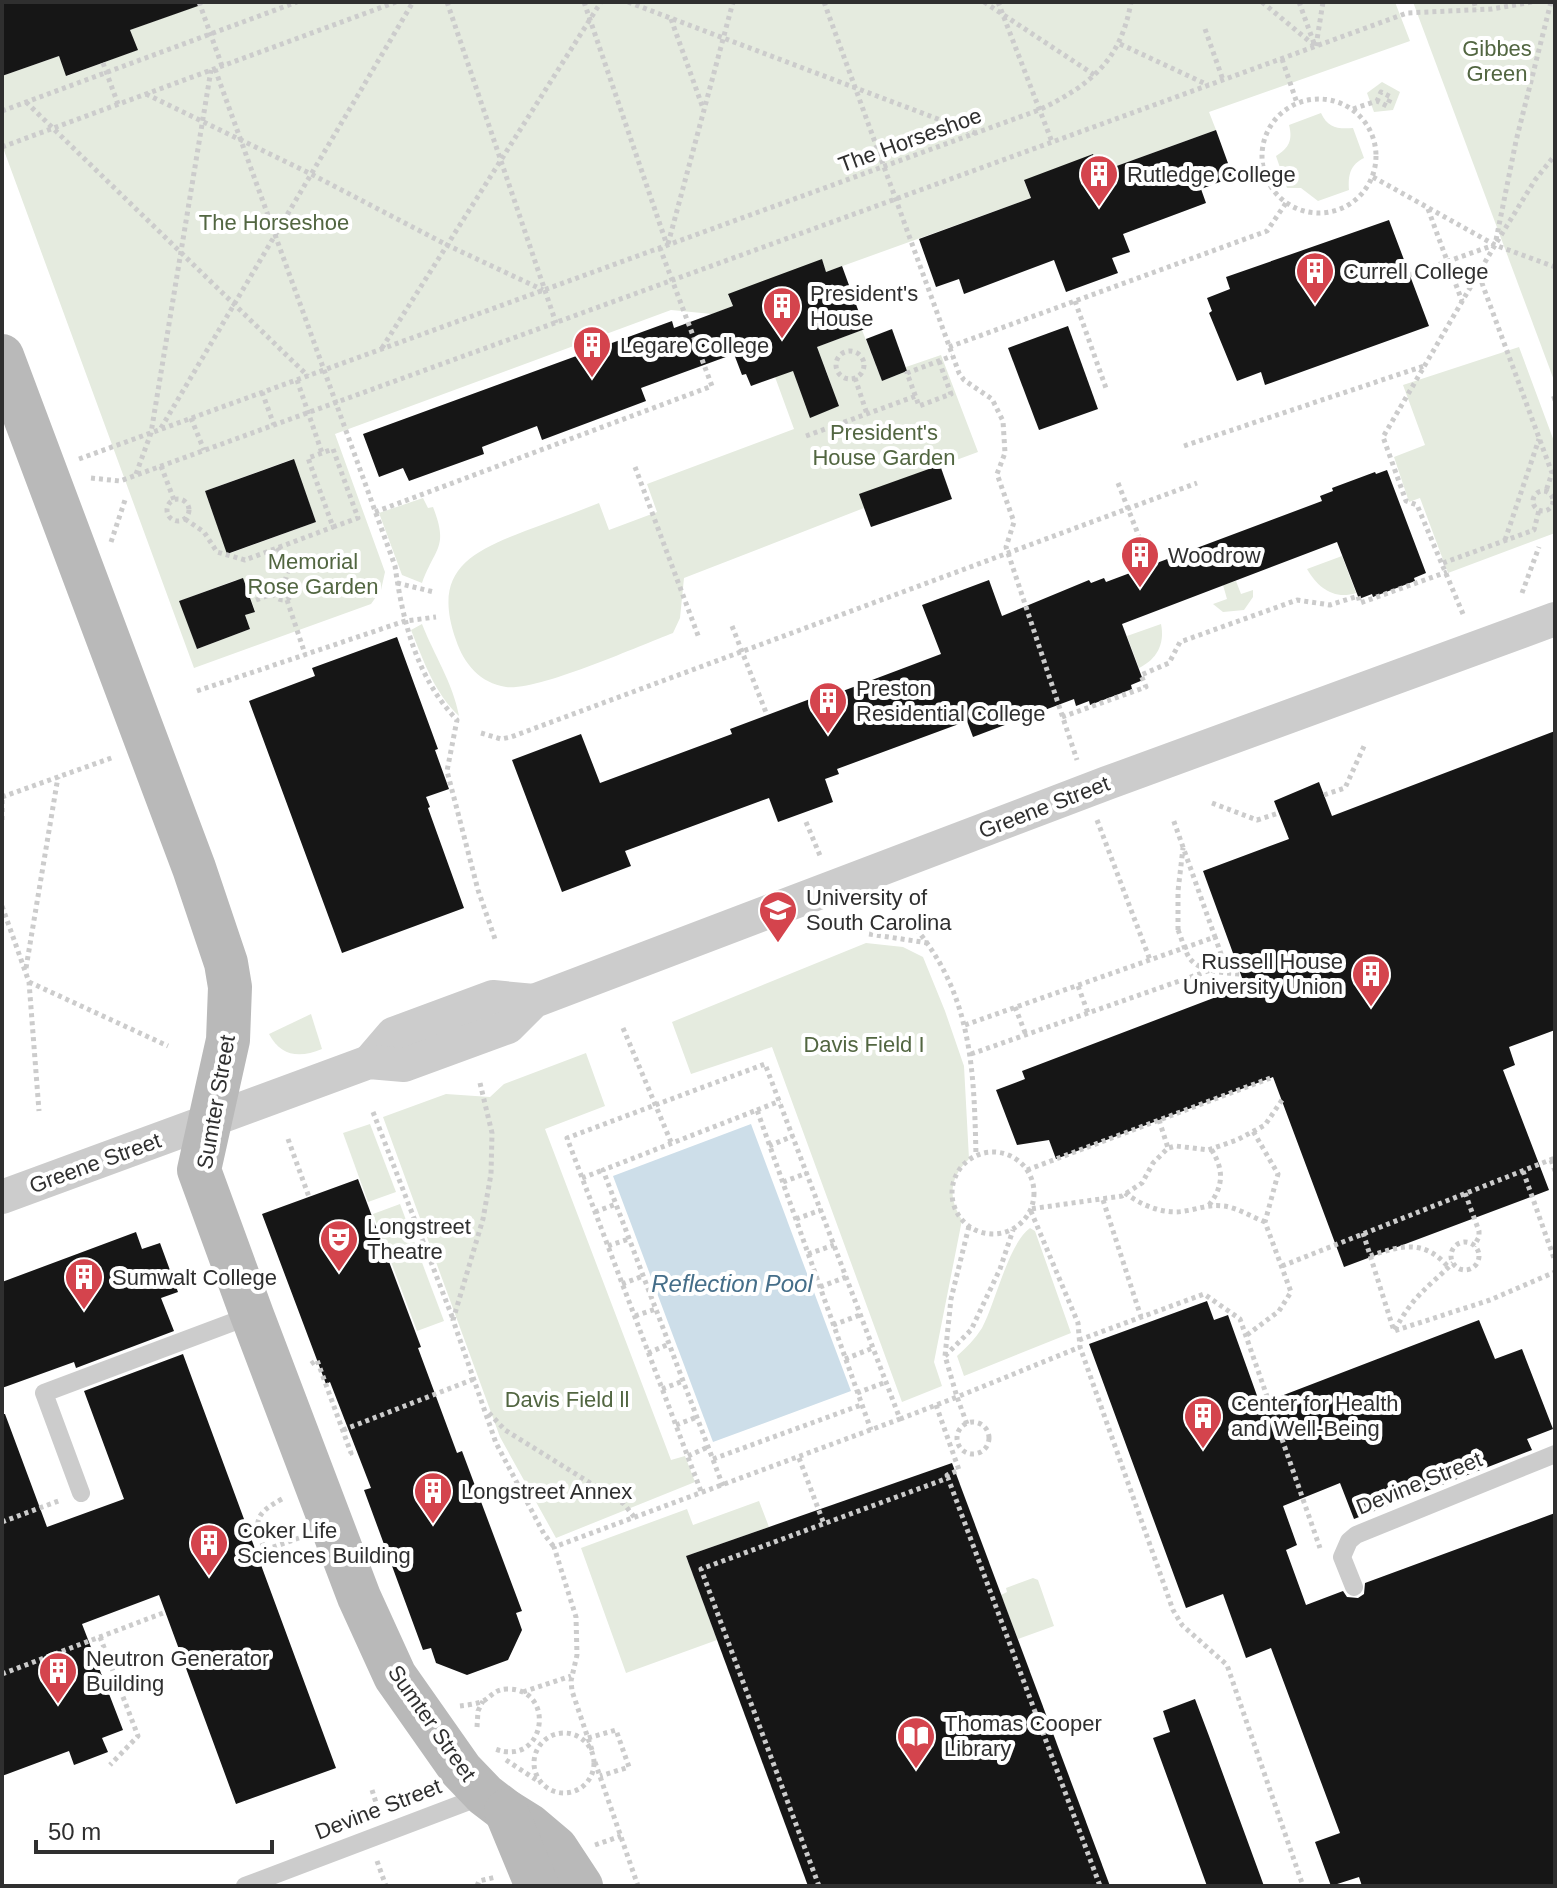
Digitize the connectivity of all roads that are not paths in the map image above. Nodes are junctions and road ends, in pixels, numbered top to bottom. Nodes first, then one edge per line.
1 (6, 380) edge
2 (1555, 619) edge
3 (210, 1121) junction
4 (2, 1197) edge
5 (252, 1315) junction
6 (1555, 1454) edge
7 (81, 1493) road end
8 (1354, 1587) dead end
9 (500, 1789) junction
10 (517, 1881) edge
11 (245, 1886) edge
12 (581, 1886) edge

1 - 3 street, Sumter Street
2 - 3 street, Greene Street
3 - 4 street, Greene Street
3 - 5 street, Sumter Street
5 - 7 lane
5 - 9 street, Sumter Street
6 - 8 lane, Devine Street
9 - 10 street, Sumter Street
9 - 11 lane, Devine Street
9 - 12 street, Sumter Street

